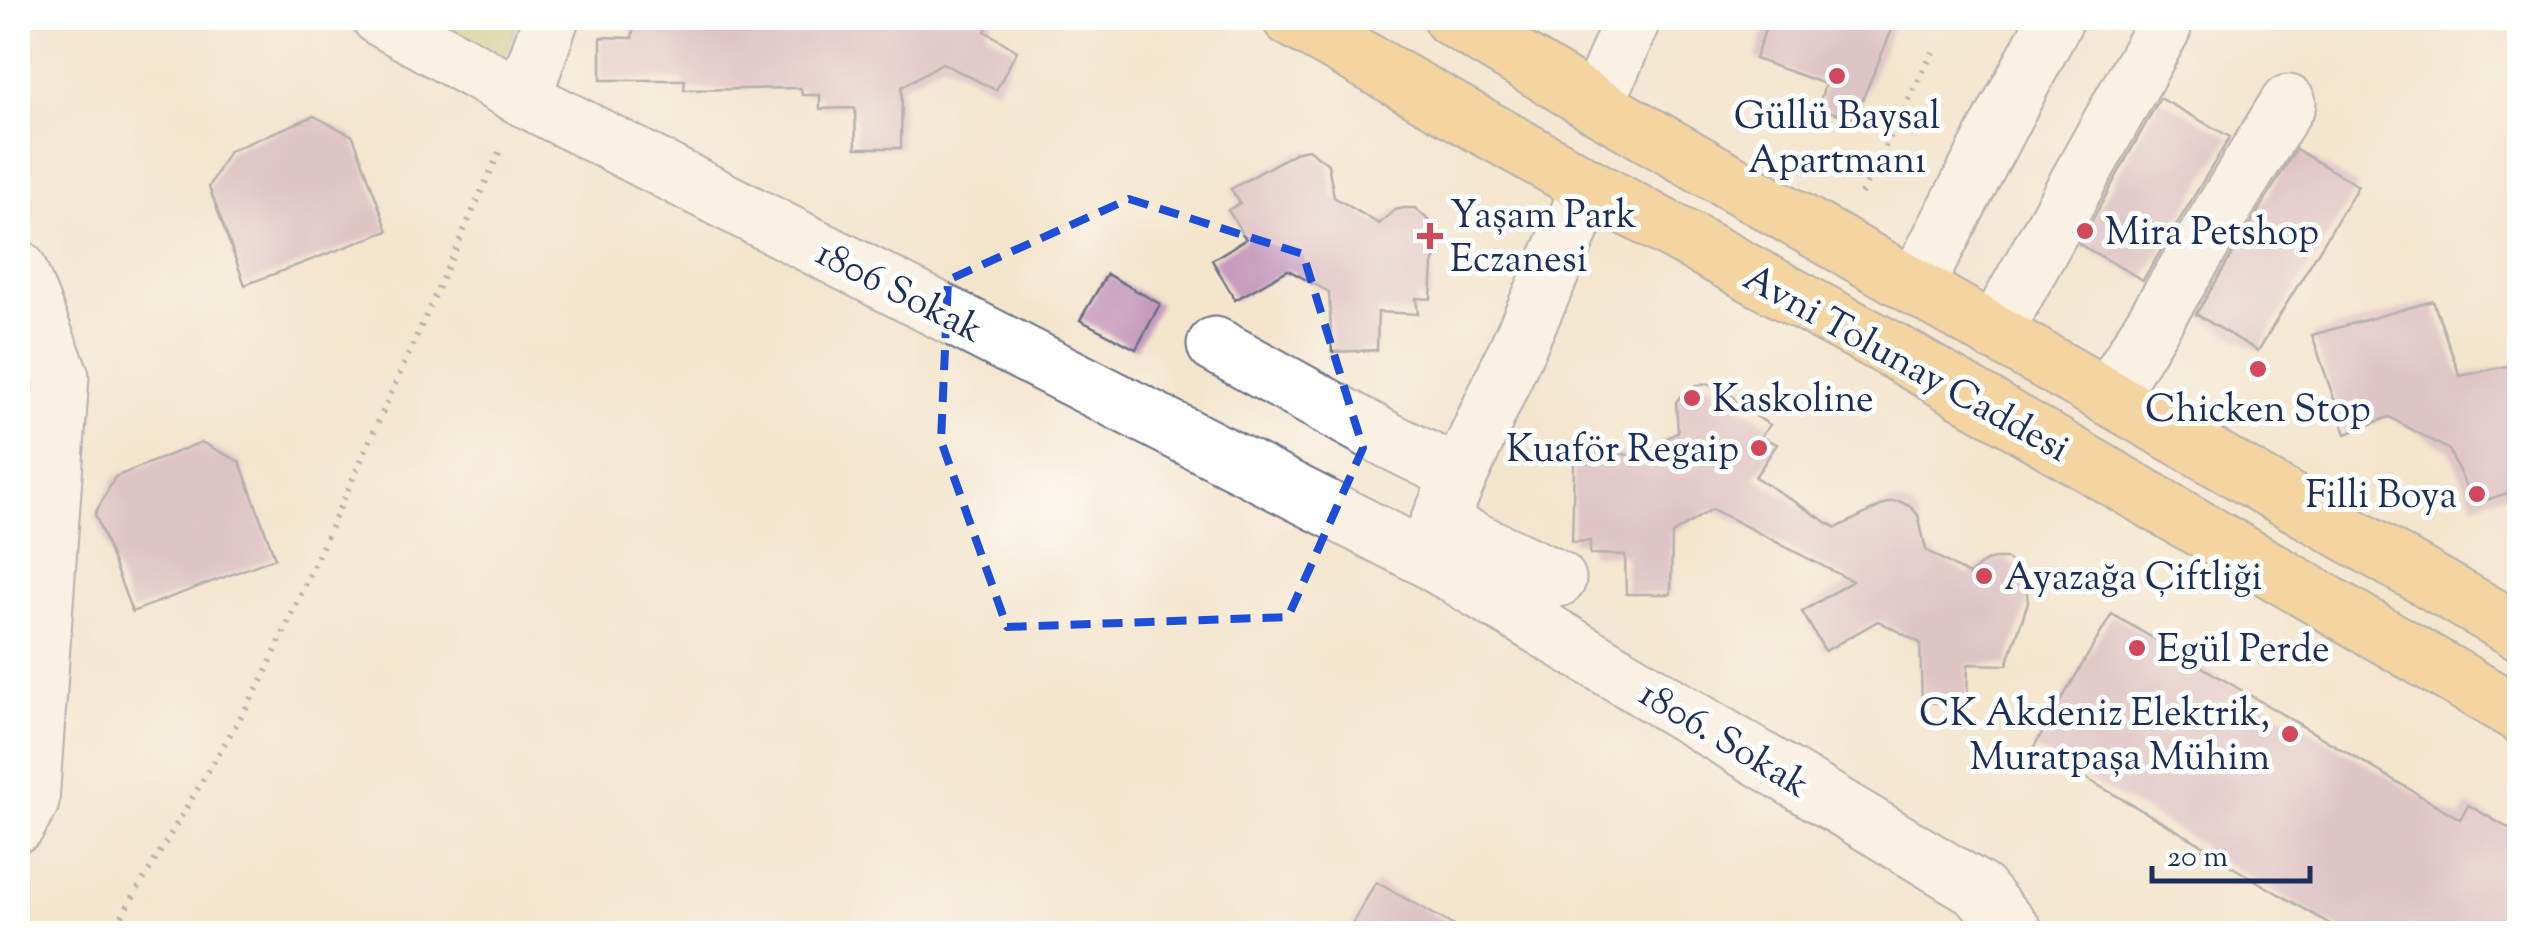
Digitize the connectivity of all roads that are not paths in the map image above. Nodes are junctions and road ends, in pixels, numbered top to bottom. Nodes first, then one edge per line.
1 (380, 18) edge
2 (551, 18) edge
3 (1290, 18) edge
4 (1451, 18) edge
5 (1632, 18) edge
6 (2056, 18) edge
7 (2163, 28) dead end
8 (523, 98) junction
9 (2288, 103) dead end
10 (1596, 105) junction
11 (1590, 187) junction
12 (18, 268) edge
13 (1914, 287) junction
14 (1994, 332) junction
15 (1215, 344) dead end
16 (2108, 397) junction
17 (1440, 519) junction
18 (1558, 579) dead end
19 (2520, 632) edge
20 (2502, 706) edge
21 (2520, 751) edge
22 (18, 824) edge
23 (2016, 934) edge

1 - 8 street, 1806 Sokak
2 - 8 street
3 - 11 main road, Avni Tolunay Caddesi
4 - 10 main road, Avni Tolunay Caddesi
5 - 10 street
6 - 13 street
7 - 14 street
8 - 17 street, 1806 Sokak
9 - 16 street
10 - 13 main road, Avni Tolunay Caddesi
11 - 17 street
11 - 20 main road, Avni Tolunay Caddesi
12 - 22 street
13 - 14 main road, Avni Tolunay Caddesi
14 - 16 main road, Avni Tolunay Caddesi
15 - 17 street
16 - 19 main road, Avni Tolunay Caddesi
17 - 18 street
17 - 23 street, 1806. Sokak
20 - 21 main road

